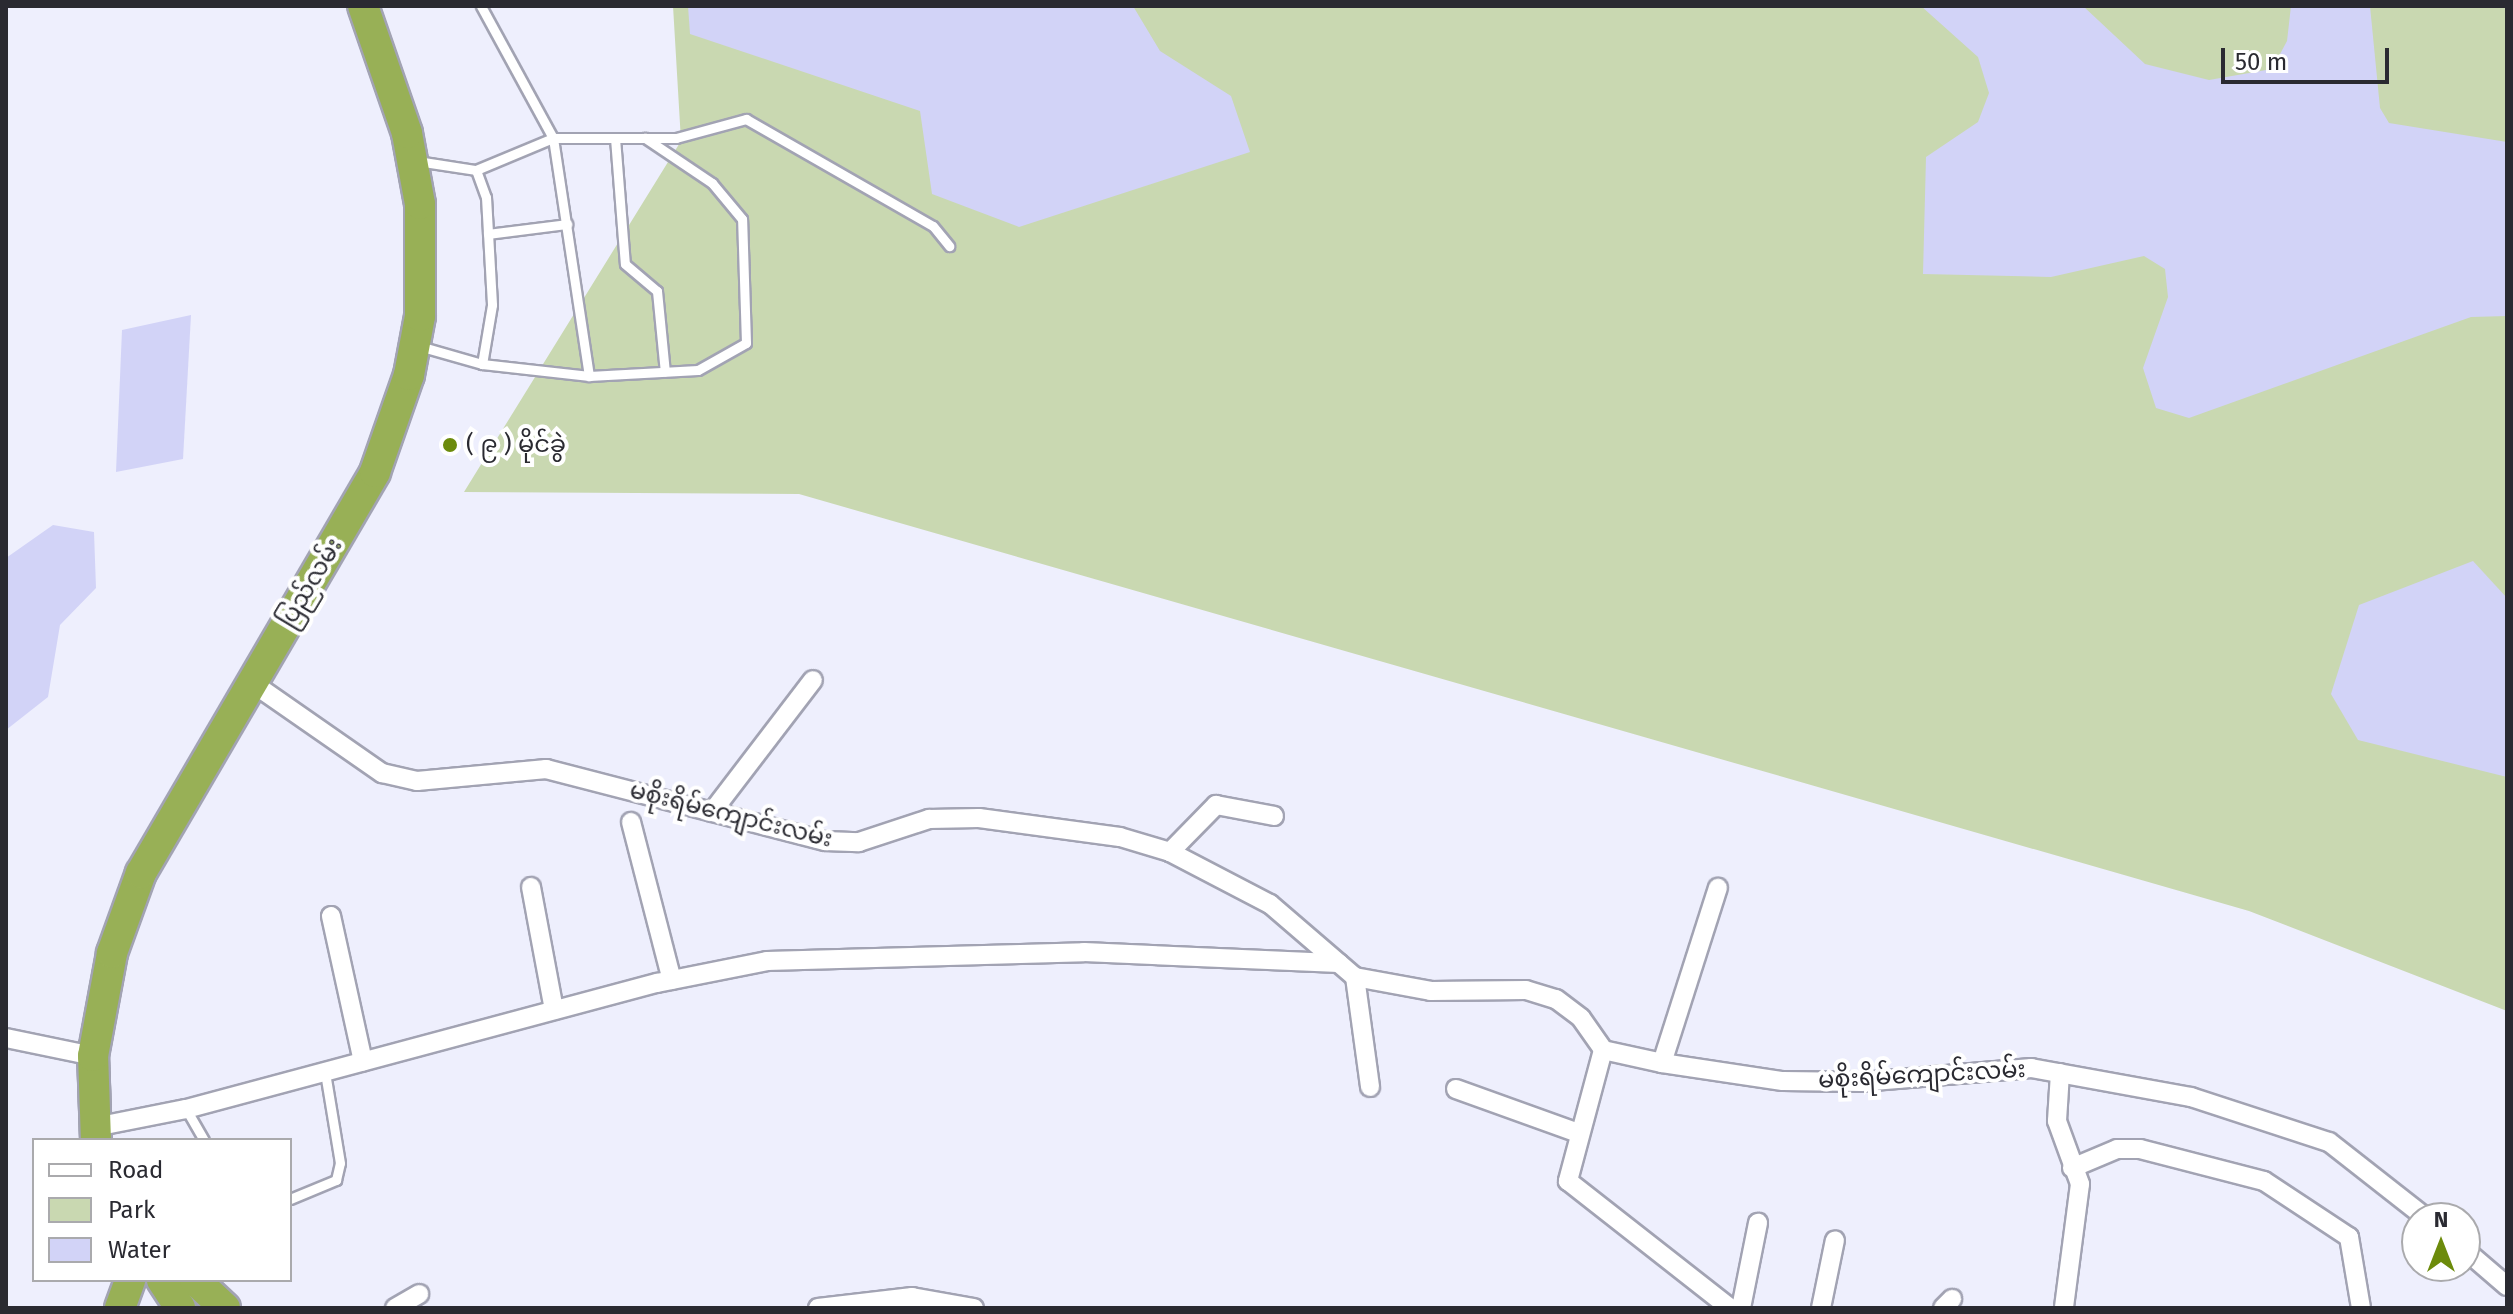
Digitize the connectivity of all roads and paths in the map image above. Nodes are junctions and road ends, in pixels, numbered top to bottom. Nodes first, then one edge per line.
1 (363, 6) edge
2 (481, 6) edge
3 (553, 138) junction
4 (615, 138) junction
5 (645, 138) junction
6 (414, 161) junction
7 (476, 170) junction
8 (567, 224) junction
9 (488, 234) junction
10 (949, 246) dead end
11 (415, 345) junction
12 (482, 364) junction
13 (665, 372) junction
14 (589, 376) junction
15 (813, 680) dead end
16 (251, 682) junction
17 (712, 812) junction
18 (1274, 816) dead end
19 (631, 822) dead end
20 (1170, 852) junction
21 (531, 887) dead end
22 (1718, 888) dead end
23 (331, 916) dead end
24 (1339, 963) junction
25 (1355, 977) junction
26 (672, 980) junction
27 (554, 1010) junction
28 (6, 1038) edge
29 (1603, 1050) junction
30 (93, 1056) junction
31 (363, 1062) junction
32 (1662, 1063) junction
33 (325, 1072) junction
34 (2060, 1073) junction
35 (1370, 1087) dead end
36 (1456, 1089) dead end
37 (186, 1109) junction
38 (96, 1133) edge
39 (1578, 1133) junction
40 (203, 1138) edge
41 (2072, 1168) junction
42 (292, 1198) edge
43 (2406, 1202) edge
44 (1758, 1223) dead end
45 (1835, 1240) dead end
46 (2481, 1264) edge
47 (129, 1282) edge
48 (163, 1282) edge
49 (197, 1282) edge
50 (2507, 1286) edge
51 (419, 1294) dead end
52 (911, 1303) edge
53 (971, 1307) edge
54 (120, 1308) edge
55 (180, 1308) edge
56 (225, 1308) edge
57 (395, 1308) edge
58 (818, 1308) edge
59 (1730, 1308) edge
60 (1741, 1308) edge
61 (1821, 1308) edge
62 (2064, 1308) edge
63 (2361, 1308) edge

1 - 6 highway, ပြည်လမ်း
2 - 3 lane
3 - 4 lane
3 - 7 lane
3 - 8 lane
4 - 5 lane
4 - 13 lane
5 - 10 lane
5 - 13 lane
6 - 7 lane
6 - 11 highway, ပြည်လမ်း
7 - 9 lane
8 - 9 lane
8 - 14 lane
9 - 12 lane
11 - 12 lane
11 - 16 highway, ပြည်လမ်း
12 - 14 lane
13 - 14 lane
15 - 17 street
16 - 17 street, မစိုးရိမ်ကျောင်းလမ်း
16 - 30 highway, ပြည်လမ်း
17 - 20 street, မစိုးရိမ်ကျောင်းလမ်း
18 - 20 street
19 - 26 street
20 - 24 street, မစိုးရိမ်ကျောင်းလမ်း
21 - 27 street
22 - 32 street
23 - 31 street
24 - 25 street, မစိုးရိမ်ကျောင်းလမ်း
24 - 26 street
25 - 29 street
25 - 35 street
26 - 27 street
27 - 31 street
28 - 30 street
29 - 32 street, မစိုးရိမ်ကျောင်းလမ်း
29 - 39 street
30 - 38 highway, ပြည်လမ်း
31 - 33 street
32 - 34 street, မစိုးရိမ်ကျောင်းလမ်း
33 - 37 street
33 - 42 lane
34 - 41 street
34 - 43 street, မစိုးရိမ်ကျောင်းလမ်း
36 - 39 street
37 - 38 street
37 - 40 lane
39 - 59 street
41 - 62 street
41 - 63 street
44 - 60 street
45 - 61 street
46 - 50 street
47 - 54 highway
48 - 55 highway
49 - 56 highway
51 - 57 street
52 - 53 street
52 - 58 street

